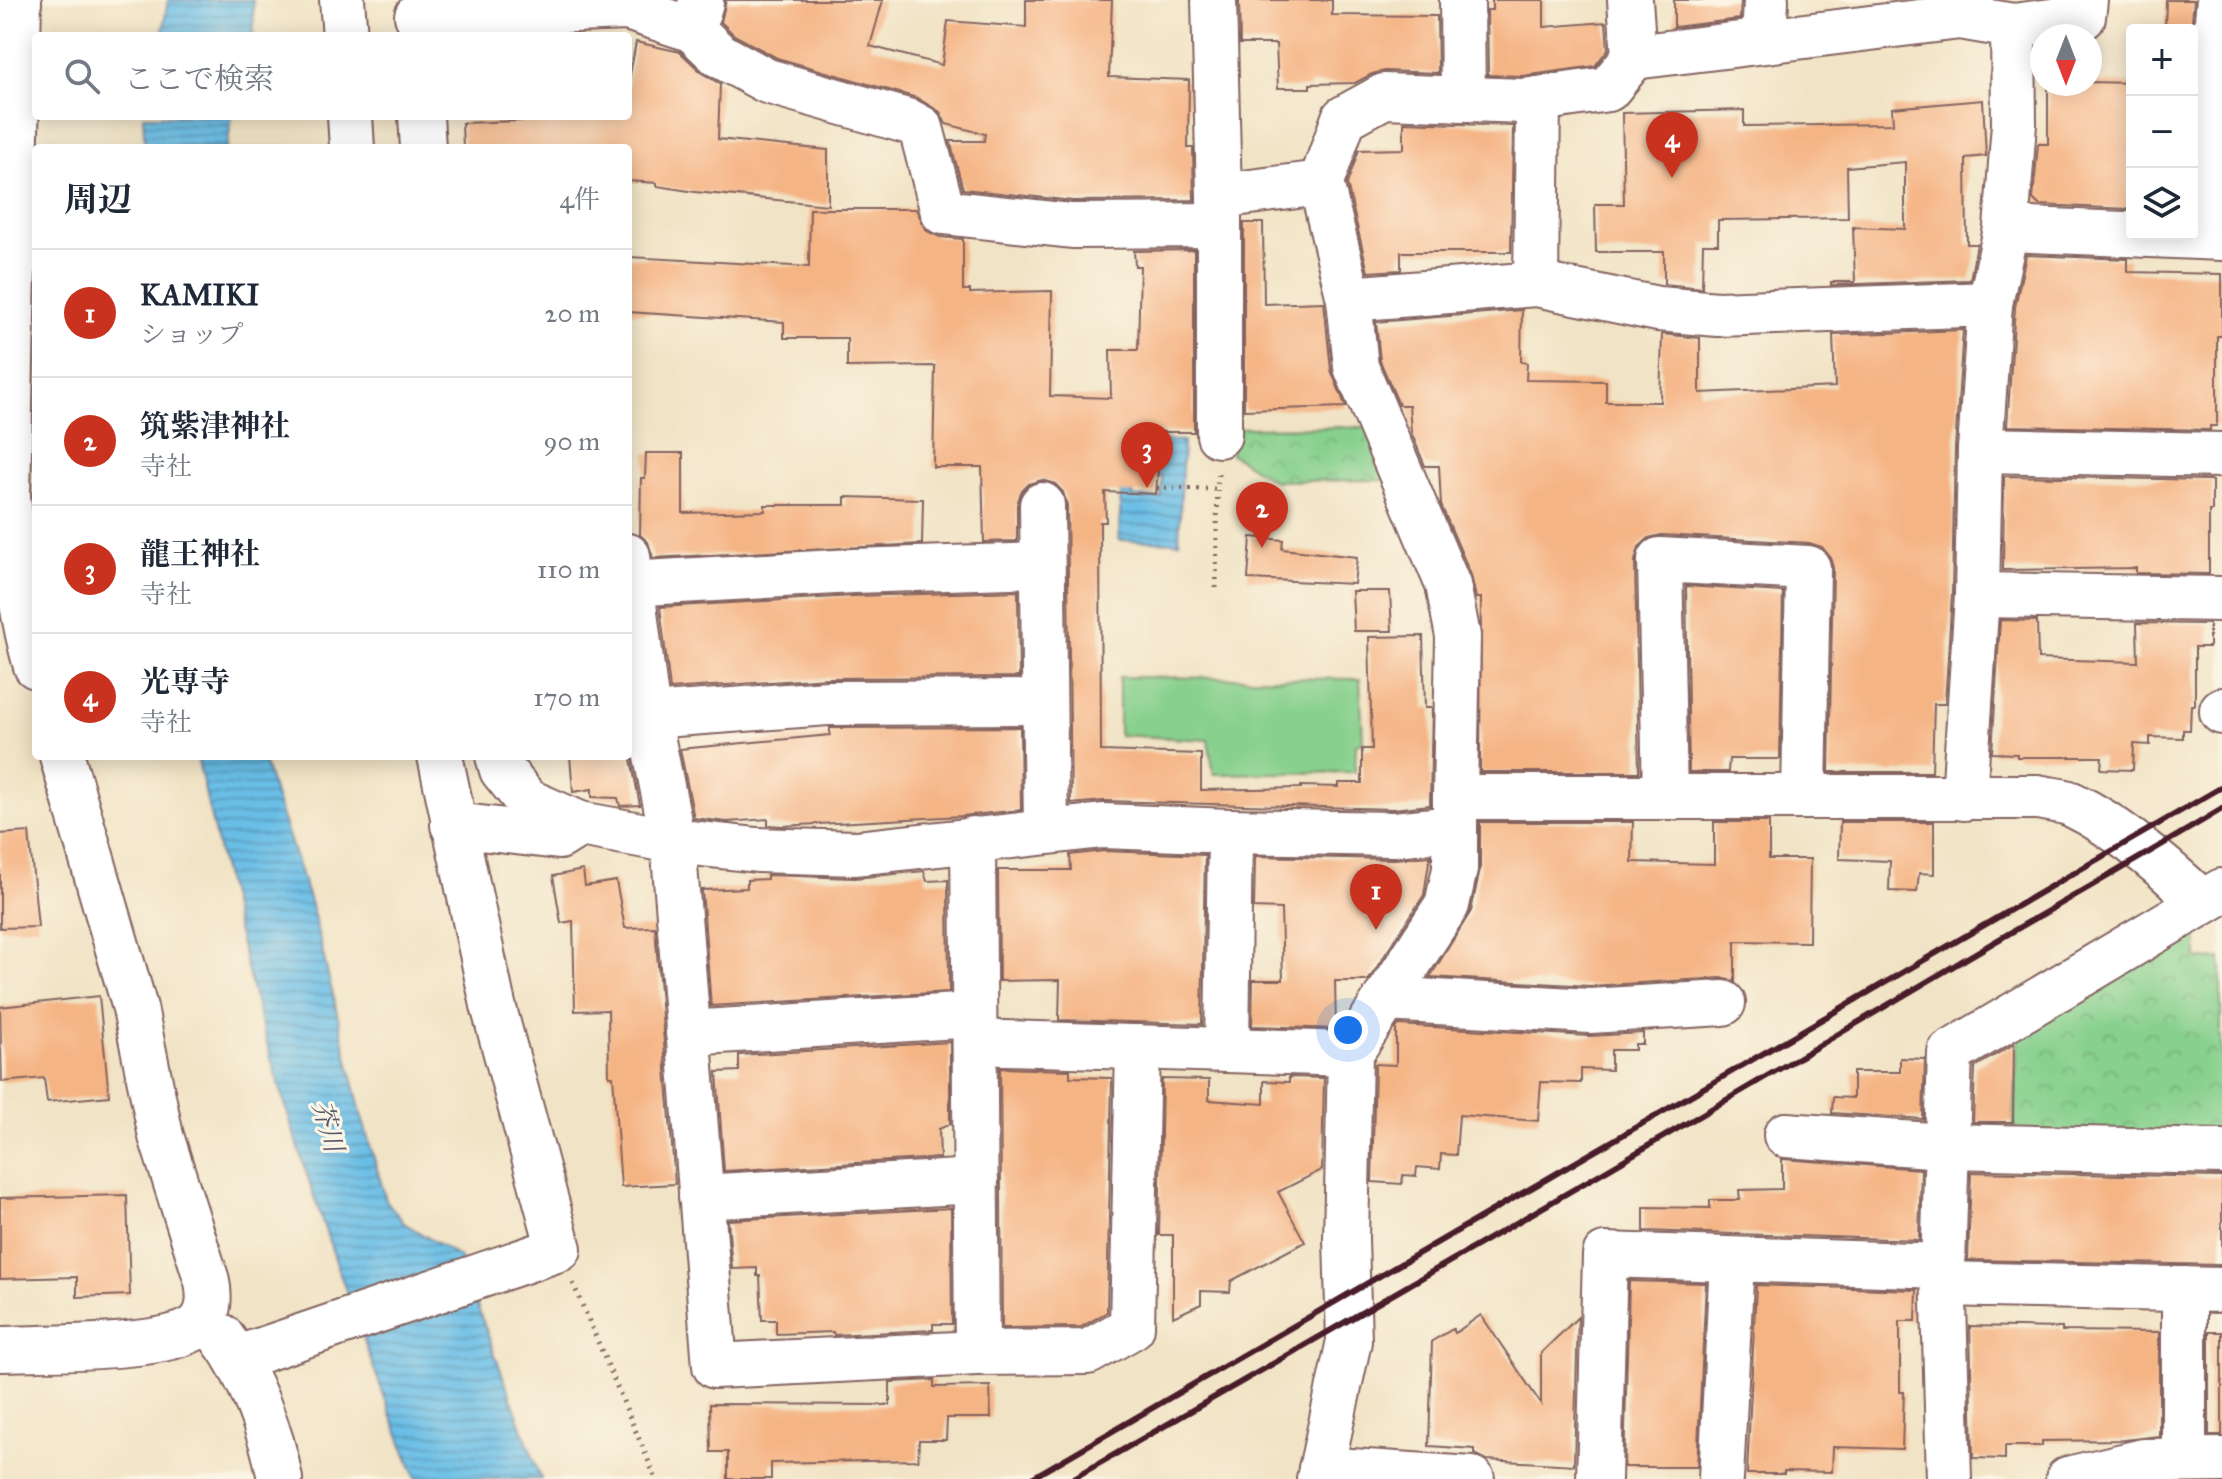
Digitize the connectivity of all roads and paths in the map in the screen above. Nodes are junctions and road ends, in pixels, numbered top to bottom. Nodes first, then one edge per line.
1 (19, 0) edge
2 (342, 0) edge
3 (1214, 0) edge
4 (1462, 0) edge
5 (1630, 0) edge
6 (2219, 0) edge
7 (627, 4) edge
8 (490, 7) edge
9 (2084, 9) edge
10 (697, 15) edge
11 (416, 17) edge
12 (1765, 21) edge
13 (2013, 26) junction
14 (345, 32) edge
15 (1634, 57) junction
16 (1463, 99) junction
17 (1538, 99) junction
18 (350, 120) edge
19 (421, 120) edge
20 (352, 144) edge
21 (423, 144) edge
22 (1321, 183) junction
23 (1219, 210) junction
24 (2006, 229) junction
25 (1536, 284) junction
26 (1349, 299) junction
27 (1990, 304) junction
28 (1219, 435) joint
29 (1980, 450) junction
30 (2222, 455) edge
31 (1159, 488) dead end
32 (1218, 489) junction
33 (1042, 505) dead end
34 (1042, 565) junction
35 (632, 574) edge
36 (1216, 588) dead end
37 (632, 590) edge
38 (1977, 595) junction
39 (2222, 599) edge
40 (32, 647) edge
41 (1043, 702) junction
42 (648, 716) junction
43 (63, 760) edge
44 (441, 760) edge
45 (499, 760) edge
46 (1665, 797) junction
47 (1804, 797) junction
48 (1964, 798) junction
49 (1454, 812) junction
50 (580, 824) junction
51 (453, 825) junction
52 (1046, 830) junction
53 (1230, 831) junction
54 (973, 839) junction
55 (673, 841) junction
56 (2212, 896) edge
57 (1385, 999) junction
58 (1723, 1003) dead end
59 (975, 1028) junction
60 (688, 1033) junction
61 (1138, 1047) junction
62 (1227, 1050) junction
63 (1350, 1054) junction
64 (1786, 1135) dead end
65 (1945, 1146) junction
66 (2222, 1152) edge
67 (976, 1181) junction
68 (701, 1197) junction
69 (554, 1251) junction
70 (1732, 1260) junction
71 (1943, 1275) junction
72 (2203, 1290) edge
73 (205, 1315) junction
74 (0, 1349) edge
75 (977, 1353) junction
76 (250, 1354) junction
77 (2203, 1460) edge
78 (1320, 1474) edge
79 (280, 1479) edge
80 (656, 1479) edge
81 (1472, 1479) edge
82 (1599, 1479) edge
83 (1721, 1479) edge
84 (1949, 1479) edge
85 (2068, 1479) edge

1 - 40 street
2 - 14 street
3 - 23 street
4 - 16 street
5 - 15 street
6 - 24 street
7 - 8 street
7 - 10 street
8 - 11 street
9 - 13 street
10 - 23 street
12 - 13 street
12 - 15 street
13 - 24 street
15 - 17 street
16 - 17 street
16 - 22 street
17 - 25 street
18 - 20 street
19 - 21 street
22 - 23 street
22 - 26 street
23 - 28 street
24 - 27 street
25 - 26 street
25 - 27 street
26 - 49 street
27 - 29 street
28 - 32 path
29 - 30 street
29 - 38 street
31 - 32 path
32 - 36 path
33 - 34 street
34 - 35 street
34 - 41 street
37 - 42 street
38 - 39 street
38 - 48 street
41 - 42 street
41 - 52 street
42 - 55 street
43 - 73 street
44 - 51 street
45 - 50 street
46 - 47 street
46 - 47 street
46 - 49 street
47 - 48 street
48 - 56 street
49 - 53 street
49 - 57 street
50 - 51 street
50 - 55 street
51 - 69 street
52 - 53 street
52 - 54 street
53 - 62 street
54 - 55 street
54 - 59 street
55 - 60 street
56 - 65 street
57 - 58 street
57 - 63 street
59 - 60 street
59 - 61 street
59 - 67 street
60 - 68 street
61 - 62 street
61 - 75 street
62 - 63 street
63 - 78 street
64 - 65 street
65 - 66 street
65 - 71 street
67 - 68 street
67 - 75 street
68 - 75 street
69 - 76 street
69 - 80 path
70 - 71 street
70 - 82 street
70 - 83 street
71 - 72 street
71 - 84 street
72 - 77 street
73 - 74 street
73 - 76 street
76 - 79 street
77 - 85 street
78 - 81 street

